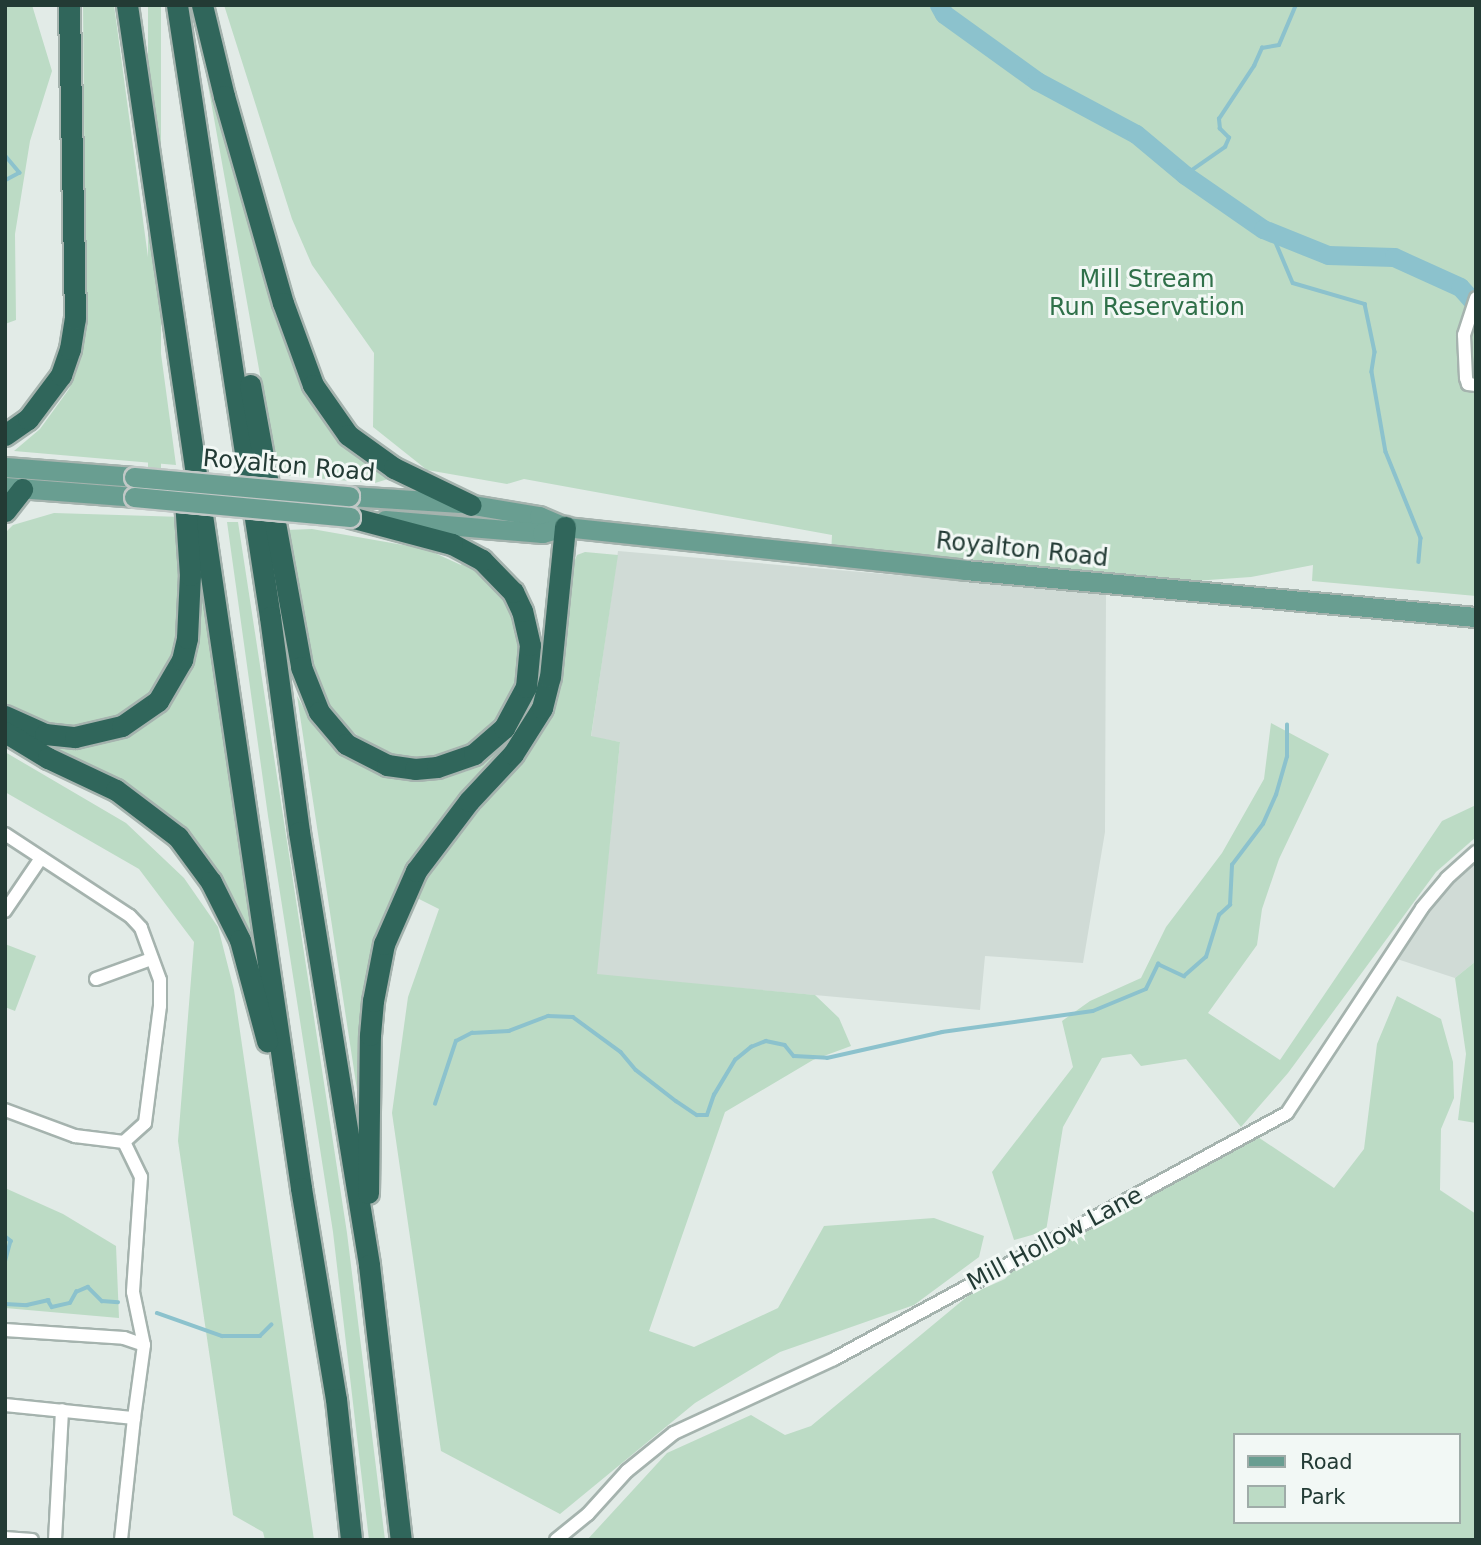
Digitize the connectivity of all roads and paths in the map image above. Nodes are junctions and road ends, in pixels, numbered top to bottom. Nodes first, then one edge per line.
1 (69, 5) edge
2 (127, 5) edge
3 (177, 5) edge
4 (202, 5) edge
5 (1476, 298) edge
6 (172, 305) junction
7 (226, 318) junction
8 (1476, 385) edge
9 (5, 435) edge
10 (5, 467) edge
11 (134, 487) junction
12 (14, 488) edge
13 (471, 505) junction
14 (349, 506) junction
15 (5, 511) edge
16 (565, 527) junction
17 (1476, 617) edge
18 (5, 716) edge
19 (5, 732) edge
20 (5, 834) edge
21 (1476, 852) edge
22 (41, 858) junction
23 (5, 911) edge
24 (151, 958) junction
25 (96, 979) dead end
26 (5, 1110) edge
27 (124, 1142) junction
28 (301, 1188) junction
29 (369, 1265) junction
30 (5, 1330) edge
31 (144, 1345) junction
32 (5, 1405) edge
33 (62, 1410) junction
34 (134, 1418) junction
35 (5, 1538) edge
36 (32, 1540) edge
37 (55, 1540) edge
38 (121, 1540) edge
39 (351, 1540) edge
40 (401, 1540) edge
41 (556, 1540) edge

1 - 9 highway
2 - 6 highway
3 - 7 highway
4 - 13 highway
5 - 8 street
6 - 18 highway
6 - 28 highway
7 - 14 highway
7 - 29 highway
10 - 11 main road, Royalton Road
11 - 12 main road, Royalton Road
11 - 14 main road, Royalton Road, bridge
12 - 15 highway
13 - 14 main road, Royalton Road
13 - 16 main road, Royalton Road
14 - 16 main road, Royalton Road
16 - 17 main road, Royalton Road
16 - 29 highway
19 - 28 highway
20 - 22 street
21 - 41 street, Mill Hollow Lane
22 - 23 street
22 - 24 street
24 - 25 street
24 - 27 street
26 - 27 street
27 - 31 street
28 - 39 highway
29 - 40 highway
30 - 31 street
31 - 34 street
32 - 33 street
33 - 34 street
33 - 37 street
34 - 38 street
35 - 36 street

